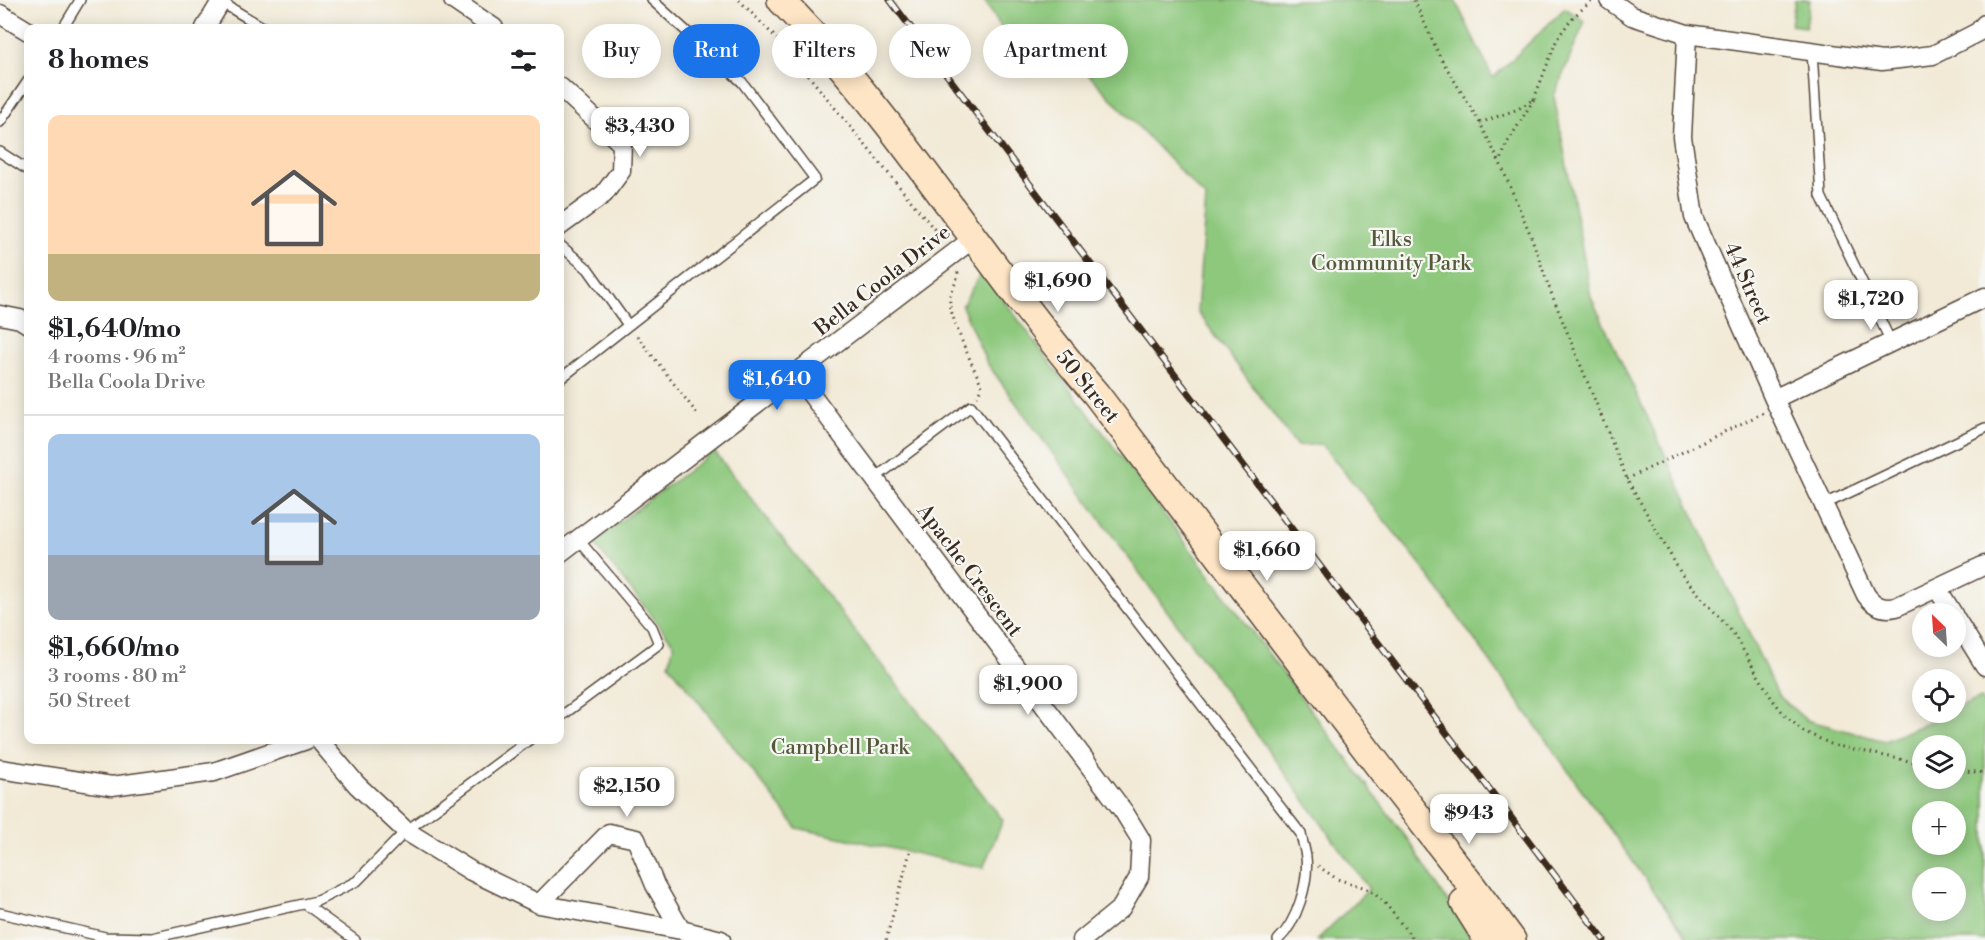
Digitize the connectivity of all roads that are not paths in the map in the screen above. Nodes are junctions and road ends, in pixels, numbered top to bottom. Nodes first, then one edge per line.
1 (80, 0) edge
2 (453, 0) edge
3 (652, 0) edge
4 (782, 0) edge
5 (1609, 0) edge
6 (222, 1) edge
7 (0, 14) edge
8 (65, 24) edge
9 (208, 24) edge
10 (258, 24) edge
11 (488, 24) edge
12 (1985, 24) edge
13 (24, 29) edge
14 (1687, 34) junction
15 (1812, 51) junction
16 (24, 87) edge
17 (564, 91) edge
18 (0, 123) edge
19 (0, 152) edge
20 (24, 167) edge
21 (564, 223) edge
22 (964, 245) junction
23 (564, 248) edge
24 (1985, 297) edge
25 (0, 315) edge
26 (24, 322) edge
27 (628, 325) junction
28 (1891, 342) junction
29 (796, 374) junction
30 (564, 376) edge
31 (1776, 404) junction
32 (1985, 428) edge
33 (875, 478) junction
34 (1823, 505) junction
35 (578, 539) junction
36 (564, 550) edge
37 (1985, 565) edge
38 (1937, 588) junction
39 (1946, 603) edge
40 (1966, 635) edge
41 (1985, 666) edge
42 (564, 714) edge
43 (294, 744) edge
44 (322, 744) edge
45 (524, 744) edge
46 (0, 769) edge
47 (1388, 778) junction
48 (406, 831) junction
49 (305, 904) junction
50 (539, 904) junction
51 (0, 913) edge
52 (681, 930) junction
53 (355, 940) edge
54 (721, 940) edge
55 (1082, 940) edge
56 (1278, 940) edge
57 (1488, 940) edge
58 (1512, 940) edge

1 - 8 lane
2 - 11 street
3 - 27 lane
4 - 22 main road, 50 Street
5 - 14 street
6 - 9 street
6 - 10 lane
7 - 13 street
12 - 15 street
14 - 15 street
14 - 31 street, 44 Street
15 - 28 lane
16 - 18 lane
17 - 21 street
19 - 20 lane
22 - 29 street, Bella Coola Drive
22 - 47 main road, 50 Street
23 - 27 lane
24 - 28 street
25 - 26 street
27 - 30 lane
28 - 31 street
29 - 33 street, Apache Crescent
29 - 35 street, Bella Coola Drive
31 - 34 street, 44 Street
32 - 34 lane
33 - 55 street, Apache Crescent
33 - 56 lane
34 - 38 street, 44 Street
35 - 36 street, Bella Coola Drive
35 - 42 lane
37 - 38 street
38 - 39 street
40 - 41 street
43 - 46 street
44 - 48 street
45 - 48 lane
47 - 57 main road, 50 Street
47 - 58 main road, 50 Street
48 - 49 lane
48 - 50 street
49 - 51 lane
49 - 53 lane
50 - 52 street
50 - 52 street
52 - 54 street

